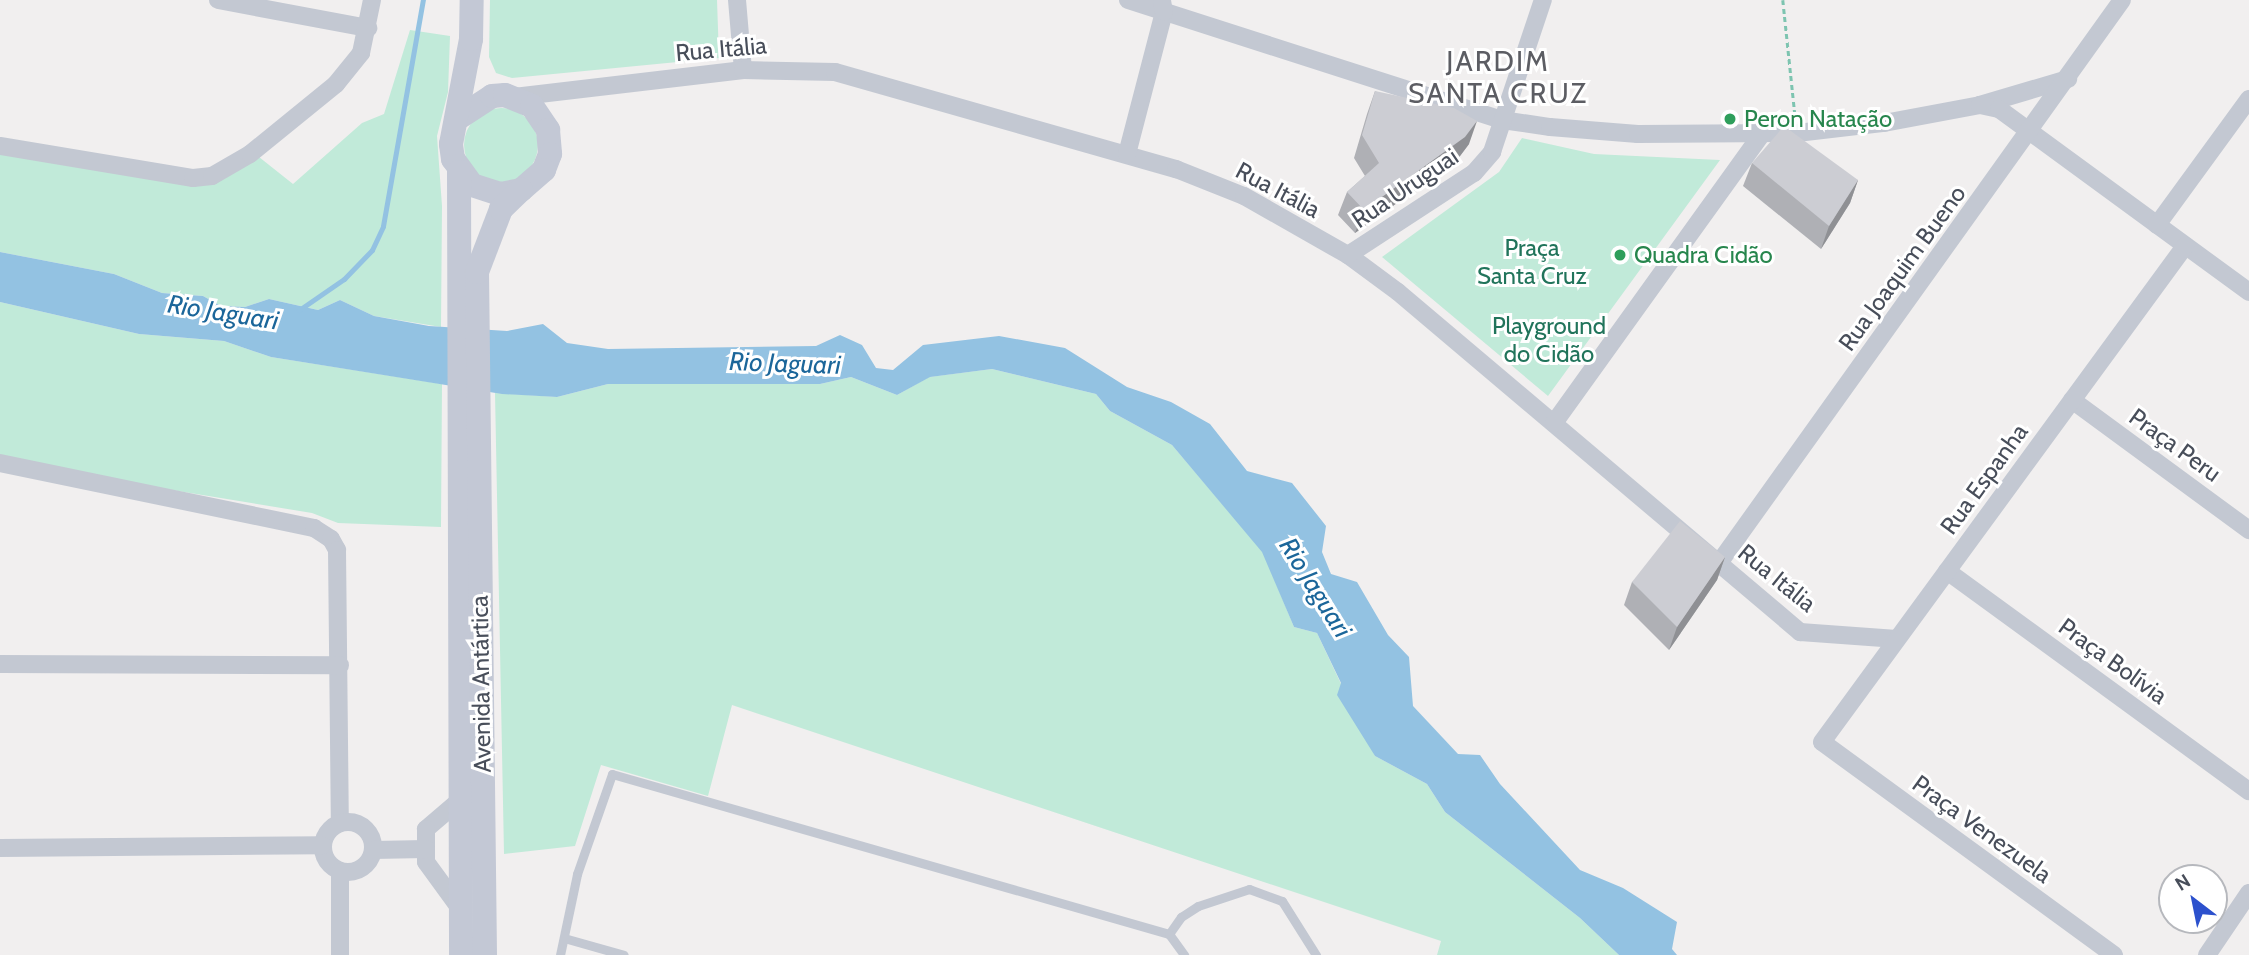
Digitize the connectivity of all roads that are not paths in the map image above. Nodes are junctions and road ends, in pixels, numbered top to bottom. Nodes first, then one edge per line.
1 (218, 0) edge
2 (372, 0) edge
3 (472, 0) edge
4 (737, 0) edge
5 (1128, 0) edge
6 (1543, 0) edge
7 (2122, 0) edge
8 (1163, 6) edge
9 (368, 28) junction
10 (471, 39) junction
11 (743, 70) junction
12 (2068, 79) junction
13 (508, 96) junction
14 (2249, 99) edge
15 (1980, 105) junction
16 (460, 117) junction
17 (1502, 120) junction
18 (2029, 133) junction
19 (1762, 134) junction
20 (0, 146) edge
21 (1127, 154) junction
22 (459, 172) junction
23 (521, 190) junction
24 (2157, 225) junction
25 (2185, 246) junction
26 (1348, 255) junction
27 (2249, 292) edge
28 (467, 304) junction
29 (2072, 400) junction
30 (468, 415) junction
31 (1554, 424) junction
32 (0, 463) edge
33 (2249, 530) edge
34 (1719, 563) junction
35 (1947, 571) junction
36 (1898, 639) junction
37 (0, 664) edge
38 (340, 665) junction
39 (1822, 742) joint
40 (2249, 791) edge
41 (460, 800) junction
42 (340, 823) junction
43 (322, 845) junction
44 (0, 848) edge
45 (426, 849) junction
46 (373, 850) junction
47 (340, 872) junction
48 (2249, 893) edge
49 (461, 910) junction
50 (1169, 934) junction
51 (564, 937) junction
52 (340, 955) edge
53 (461, 955) edge
54 (485, 955) edge
55 (560, 955) edge
56 (624, 955) edge
57 (1184, 955) edge
58 (1316, 955) edge
59 (2113, 955) edge
60 (2207, 955) edge

1 - 9 street
2 - 9 street
3 - 10 street
4 - 11 street
5 - 8 street
6 - 17 street, Rua Uruguai
7 - 12 street, Rua Joaquim Bueno
8 - 17 street
8 - 21 street
9 - 20 street
10 - 13 street
10 - 16 street
11 - 13 street, Rua Itália
11 - 21 street, Rua Itália
12 - 15 street
12 - 18 street, Rua Joaquim Bueno
13 - 16 street
13 - 23 street
14 - 24 street
15 - 18 street
15 - 19 street
16 - 22 street
17 - 19 street
17 - 26 street, Rua Uruguai
18 - 24 street
18 - 34 street, Rua Joaquim Bueno
19 - 31 street
21 - 26 street, Rua Itália
22 - 23 street
22 - 28 street
23 - 28 street
24 - 25 street
25 - 27 street
25 - 29 street, Rua Espanha
26 - 31 street, Rua Itália
28 - 30 street
29 - 33 street, Praça Peru
29 - 35 street, Rua Espanha
30 - 41 street, Avenida Antártica
30 - 54 street, Avenida Antártica
31 - 34 street, Rua Itália
32 - 38 street
34 - 36 street, Rua Itália
35 - 36 street, Rua Espanha
35 - 40 street, Praça Bolívia
36 - 39 street, Rua Espanha
37 - 38 street
38 - 42 street
39 - 59 street, Praça Venezuela
41 - 45 street
41 - 49 street, Avenida Antártica
42 - 43 street
42 - 46 street
43 - 44 street
43 - 47 street
45 - 46 street
45 - 49 street
46 - 47 street
47 - 52 street
48 - 60 street
49 - 53 street, Avenida Antártica
50 - 51 lane
50 - 57 lane
50 - 58 lane
51 - 55 lane
51 - 56 lane

